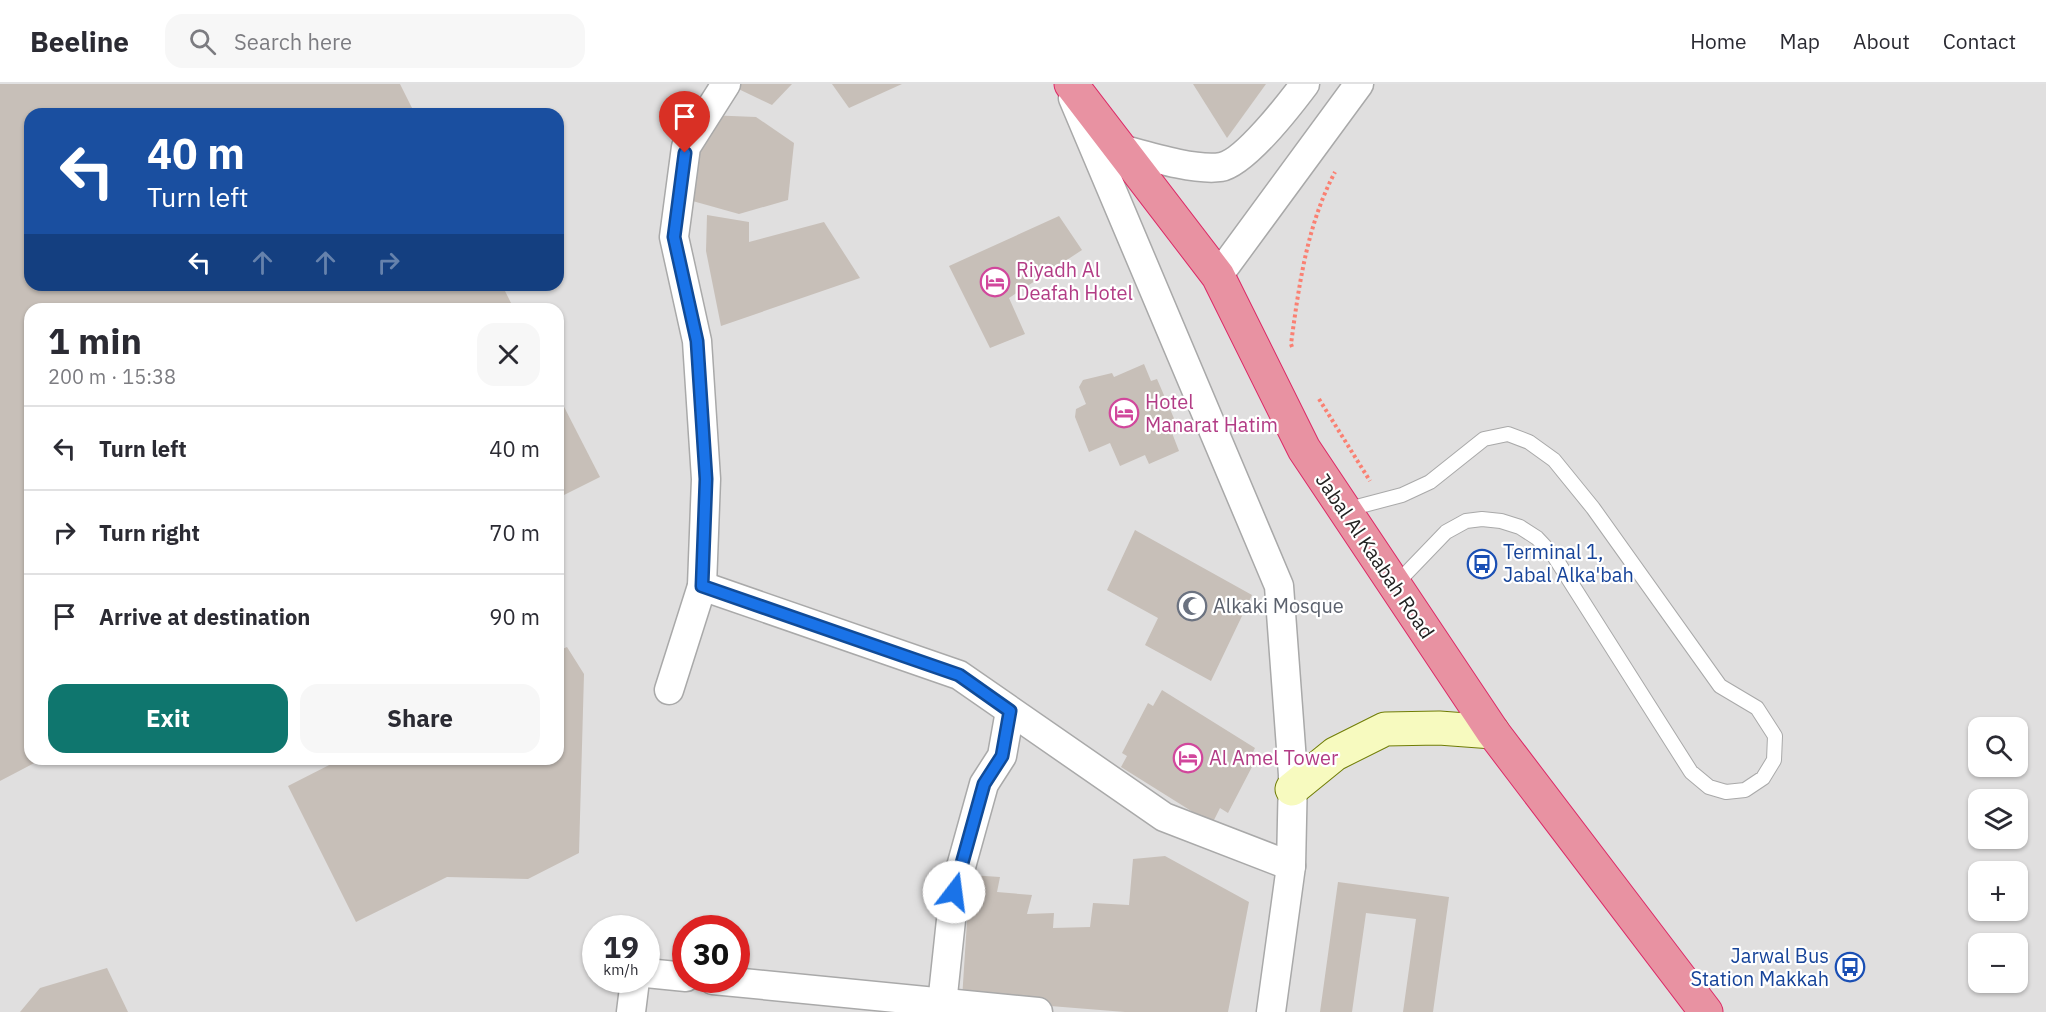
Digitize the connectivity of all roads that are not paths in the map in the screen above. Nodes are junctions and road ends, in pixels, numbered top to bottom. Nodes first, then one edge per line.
1 (726, 84) edge
2 (1069, 84) edge
3 (1305, 84) edge
4 (1359, 84) edge
5 (1121, 149) junction
6 (1218, 276) junction
7 (1345, 510) junction
8 (1395, 585) junction
9 (702, 586) junction
10 (669, 690) dead end
11 (1010, 711) junction
12 (1493, 732) junction
13 (1293, 789) junction
14 (1291, 866) junction
15 (750, 984) edge
16 (634, 993) edge
17 (942, 1004) junction
18 (632, 1012) edge
19 (1038, 1012) edge
20 (1271, 1012) edge
21 (1706, 1012) edge

1 - 9 street
2 - 5 highway, Jabal Al Kaabah Road
2 - 13 street
3 - 5 street
4 - 6 street
5 - 6 highway, Jabal Al Kaabah Road
6 - 7 highway, Jabal Al Kaabah Road
7 - 8 highway, Jabal Al Kaabah Road
7 - 8 lane
8 - 12 highway, Jabal Al Kaabah Road
9 - 10 street
9 - 11 street
11 - 14 street
11 - 17 street
12 - 13 street
12 - 21 highway, Jabal Al Kaabah Road
13 - 14 street
14 - 20 street
15 - 17 street
16 - 18 street
17 - 19 street

